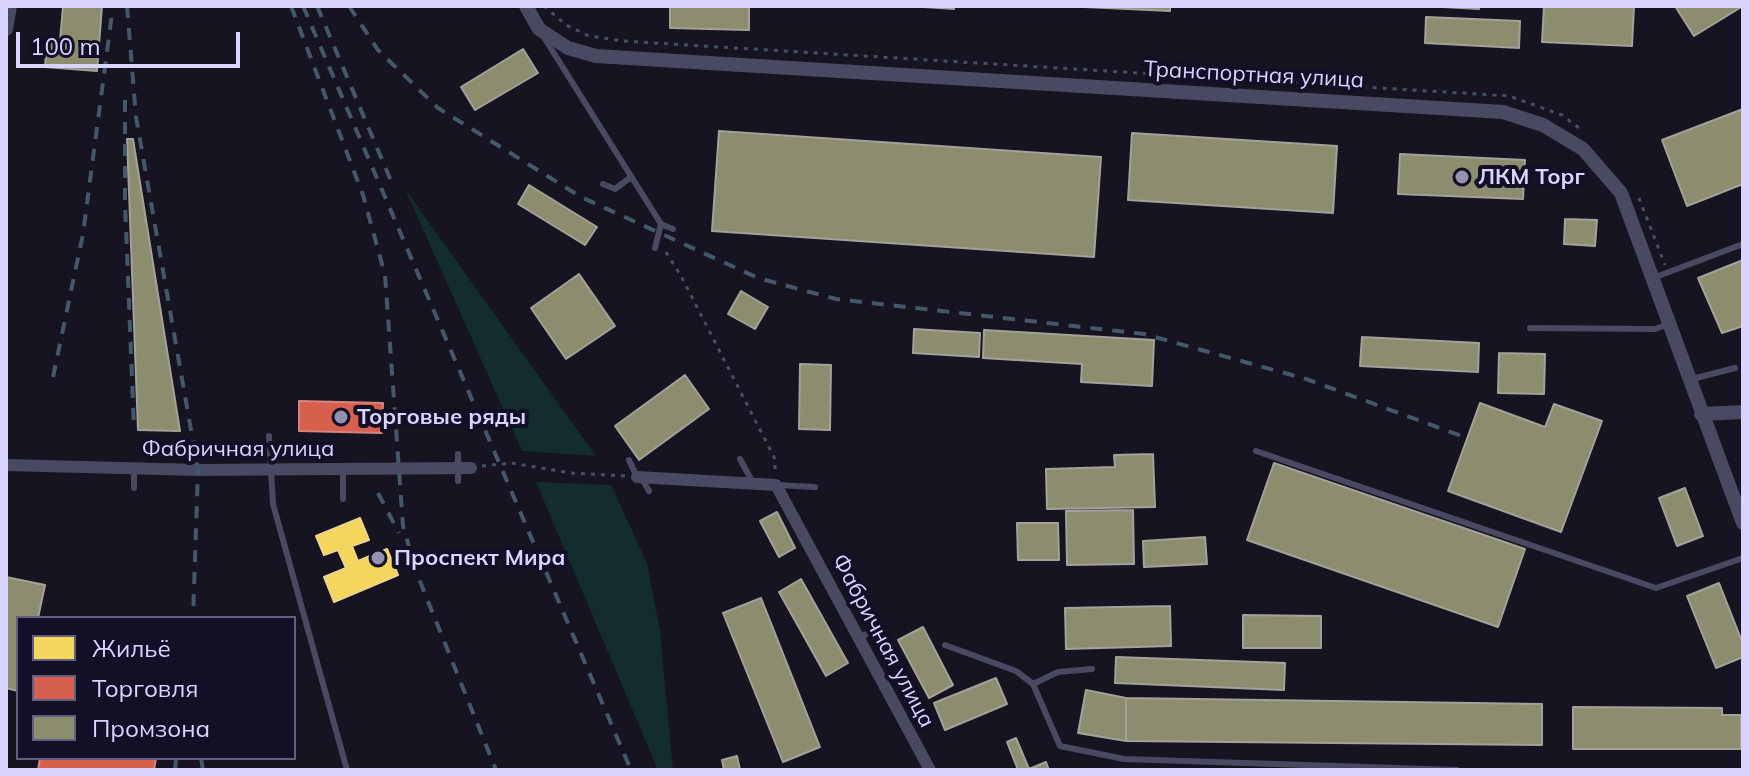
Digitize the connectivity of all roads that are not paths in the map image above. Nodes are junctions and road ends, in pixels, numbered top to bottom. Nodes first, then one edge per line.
1 (10, 6) edge
2 (526, 6) edge
3 (6, 29) edge
4 (539, 29) junction
5 (631, 177) junction
6 (603, 184) dead end
7 (661, 224) junction
8 (673, 229) dead end
9 (1743, 244) edge
10 (656, 247) road end
11 (1652, 278) junction
12 (1669, 324) junction
13 (1530, 328) dead end
14 (1735, 368) dead end
15 (1689, 380) junction
16 (1743, 412) edge
17 (1701, 414) junction
18 (269, 436) dead end
19 (1256, 451) dead end
20 (458, 454) dead end
21 (740, 459) dead end
22 (629, 460) dead end
23 (6, 465) edge
24 (134, 468) junction
25 (269, 469) junction
26 (343, 469) junction
27 (462, 473) joint
28 (639, 477) junction
29 (753, 483) junction
30 (776, 485) junction
31 (815, 487) dead end
32 (134, 488) dead end
33 (649, 491) dead end
34 (1738, 497) edge
35 (343, 499) dead end
36 (1743, 523) edge
37 (1743, 558) edge
38 (871, 632) dead end
39 (858, 638) junction
40 (945, 645) dead end
41 (1092, 669) dead end
42 (1033, 684) junction
43 (347, 770) edge
44 (930, 770) edge
45 (1457, 770) edge

1 - 3 street
2 - 4 street
4 - 5 lane
4 - 11 street, Транспортная улица
5 - 6 lane
5 - 7 lane
7 - 8 lane
7 - 10 lane
9 - 11 lane
11 - 12 street, Транспортная улица
12 - 13 lane
12 - 15 street, Транспортная улица
14 - 15 lane
15 - 17 street, Транспортная улица
16 - 17 street
17 - 34 street, Транспортная улица
18 - 25 lane
19 - 37 lane
20 - 27 lane
21 - 29 lane
22 - 28 lane
23 - 24 street, Фабричная улица
24 - 25 street, Фабричная улица
24 - 32 lane
25 - 26 street, Фабричная улица
25 - 43 lane
26 - 27 street, Фабричная улица
26 - 35 lane
28 - 29 street
28 - 33 lane
29 - 30 street
30 - 31 lane
30 - 39 street, Фабричная улица
34 - 36 street, Транспортная улица
38 - 39 lane
39 - 44 street, Фабричная улица
40 - 42 lane
41 - 42 lane
42 - 45 lane

